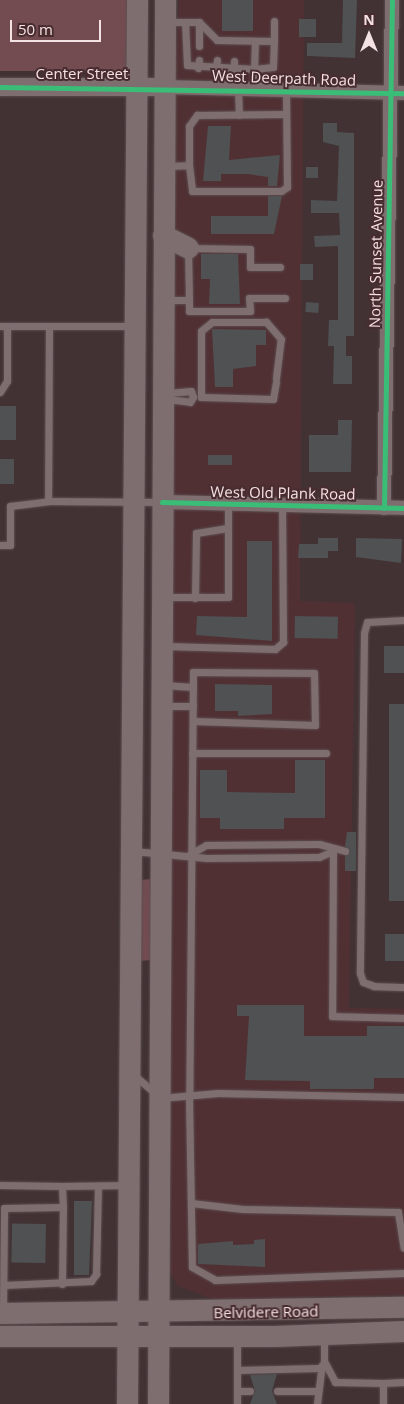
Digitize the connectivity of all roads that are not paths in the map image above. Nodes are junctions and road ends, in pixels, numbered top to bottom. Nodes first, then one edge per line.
1 (137, 0) edge
2 (165, 0) edge
3 (392, 0) edge
4 (274, 21) dead end
5 (175, 22) junction
6 (199, 22) junction
7 (255, 40) junction
8 (274, 40) junction
9 (199, 46) dead end
10 (219, 66) junction
11 (254, 69) junction
12 (136, 86) junction
13 (0, 87) edge
14 (163, 87) junction
15 (223, 88) junction
16 (238, 89) junction
17 (254, 89) junction
18 (286, 90) junction
19 (397, 93) edge
20 (286, 114) junction
21 (239, 115) junction
22 (189, 165) junction
23 (163, 166) junction
24 (163, 236) junction
25 (188, 248) junction
26 (163, 260) junction
27 (280, 267) dead end
28 (285, 298) dead end
29 (133, 300) junction
30 (163, 300) junction
31 (189, 300) junction
32 (3, 326) edge
33 (49, 326) junction
34 (132, 326) junction
35 (4, 361) edge
36 (0, 392) edge
37 (164, 397) junction
38 (197, 397) junction
39 (48, 501) junction
40 (131, 502) junction
41 (162, 502) junction
42 (228, 504) junction
43 (282, 505) junction
44 (384, 508) junction
45 (404, 508) edge
46 (228, 528) junction
47 (0, 545) edge
48 (162, 597) junction
49 (195, 598) junction
50 (404, 620) edge
51 (162, 646) junction
52 (161, 684) junction
53 (193, 687) junction
54 (161, 706) junction
55 (193, 706) junction
56 (193, 721) junction
57 (326, 753) dead end
58 (192, 754) junction
59 (268, 844) junction
60 (161, 850) junction
61 (333, 850) junction
62 (130, 851) junction
63 (345, 851) dead end
64 (190, 854) junction
65 (268, 857) junction
66 (404, 987) edge
67 (404, 1018) edge
68 (128, 1068) junction
69 (404, 1097) edge
70 (160, 1098) junction
71 (189, 1098) junction
72 (128, 1184) junction
73 (0, 1185) edge
74 (62, 1186) junction
75 (98, 1186) junction
76 (191, 1203) junction
77 (63, 1207) junction
78 (2, 1208) edge
79 (404, 1248) edge
80 (404, 1273) edge
81 (62, 1284) junction
82 (4, 1285) junction
83 (404, 1307) edge
84 (2, 1313) edge
85 (127, 1313) junction
86 (158, 1313) junction
87 (404, 1330) edge
88 (324, 1335) junction
89 (0, 1336) edge
90 (128, 1336) junction
91 (157, 1336) junction
92 (237, 1336) junction
93 (324, 1361) junction
94 (319, 1368) junction
95 (237, 1370) junction
96 (404, 1382) edge
97 (383, 1383) junction
98 (237, 1391) junction
99 (250, 1391) dead end
100 (277, 1391) dead end
101 (318, 1391) junction
102 (127, 1404) edge
103 (158, 1404) edge
104 (237, 1404) edge
105 (318, 1404) edge
106 (383, 1404) edge

1 - 12 main road
2 - 5 main road
3 - 19 street, North Sunset Avenue
4 - 8 lane
5 - 6 lane
5 - 10 lane
5 - 14 main road
6 - 7 lane
6 - 9 lane
7 - 8 lane
7 - 11 lane
8 - 11 lane
10 - 11 lane
10 - 15 lane
11 - 17 lane
12 - 13 street, Center Street
12 - 14 street, Center Street
12 - 29 main road
14 - 15 street, West Deerpath Road
14 - 23 main road
15 - 16 street, West Deerpath Road
16 - 17 street, West Deerpath Road
16 - 21 lane
17 - 18 street, West Deerpath Road
18 - 19 street, West Deerpath Road
18 - 20 lane
19 - 44 street, North Sunset Avenue
20 - 21 lane
20 - 22 lane
21 - 22 lane
22 - 23 lane
23 - 24 main road
24 - 25 main road
24 - 26 main road
25 - 26 main road
25 - 27 lane
25 - 31 lane
26 - 30 main road
28 - 31 lane
29 - 30 main road
29 - 34 main road
30 - 31 lane
30 - 37 main road
32 - 33 lane
32 - 35 lane
33 - 34 lane
33 - 39 lane
34 - 40 main road
35 - 36 lane
37 - 38 lane
37 - 38 lane
37 - 41 main road
38 - 38 lane
39 - 40 lane
39 - 47 lane
40 - 41 lane
40 - 62 main road
41 - 42 street, West Old Plank Road
41 - 48 main road
42 - 43 street, West Old Plank Road
42 - 46 lane
43 - 44 street, West Old Plank Road
43 - 51 lane
44 - 45 street, West Old Plank Road
46 - 49 lane
46 - 49 lane
48 - 49 lane
48 - 51 main road
50 - 66 lane
51 - 52 main road
52 - 53 lane
52 - 54 main road
53 - 55 lane
53 - 56 lane
54 - 55 lane
54 - 60 main road
55 - 56 lane
56 - 58 lane
57 - 58 lane
58 - 64 lane
59 - 61 lane
59 - 64 lane
59 - 65 lane
60 - 62 lane
60 - 64 lane
60 - 70 main road
61 - 63 lane
61 - 65 lane
61 - 67 lane
62 - 68 main road
64 - 65 lane
64 - 71 lane
68 - 70 lane
68 - 72 main road
69 - 71 lane
70 - 71 lane
70 - 86 main road
71 - 76 lane
72 - 75 lane
72 - 85 main road
73 - 74 lane
74 - 75 lane
74 - 77 lane
75 - 81 lane
76 - 79 lane
76 - 80 lane
77 - 78 lane
77 - 81 lane
78 - 82 lane
81 - 82 lane
82 - 84 lane
83 - 86 main road, Belvidere Road
84 - 85 main road, Belvidere Road
85 - 86 main road, Belvidere Road
85 - 90 main road
86 - 91 main road
87 - 88 main road, Belvidere Road
88 - 92 main road, Belvidere Road
88 - 93 lane
89 - 90 main road, Belvidere Road
90 - 91 main road, Belvidere Road
90 - 102 main road
91 - 92 main road, Belvidere Road
91 - 103 main road
92 - 95 lane
93 - 94 lane
93 - 97 lane
94 - 95 lane
94 - 101 lane
95 - 98 lane
96 - 97 lane
97 - 106 lane
98 - 99 lane
98 - 104 lane
100 - 101 lane
101 - 105 lane

